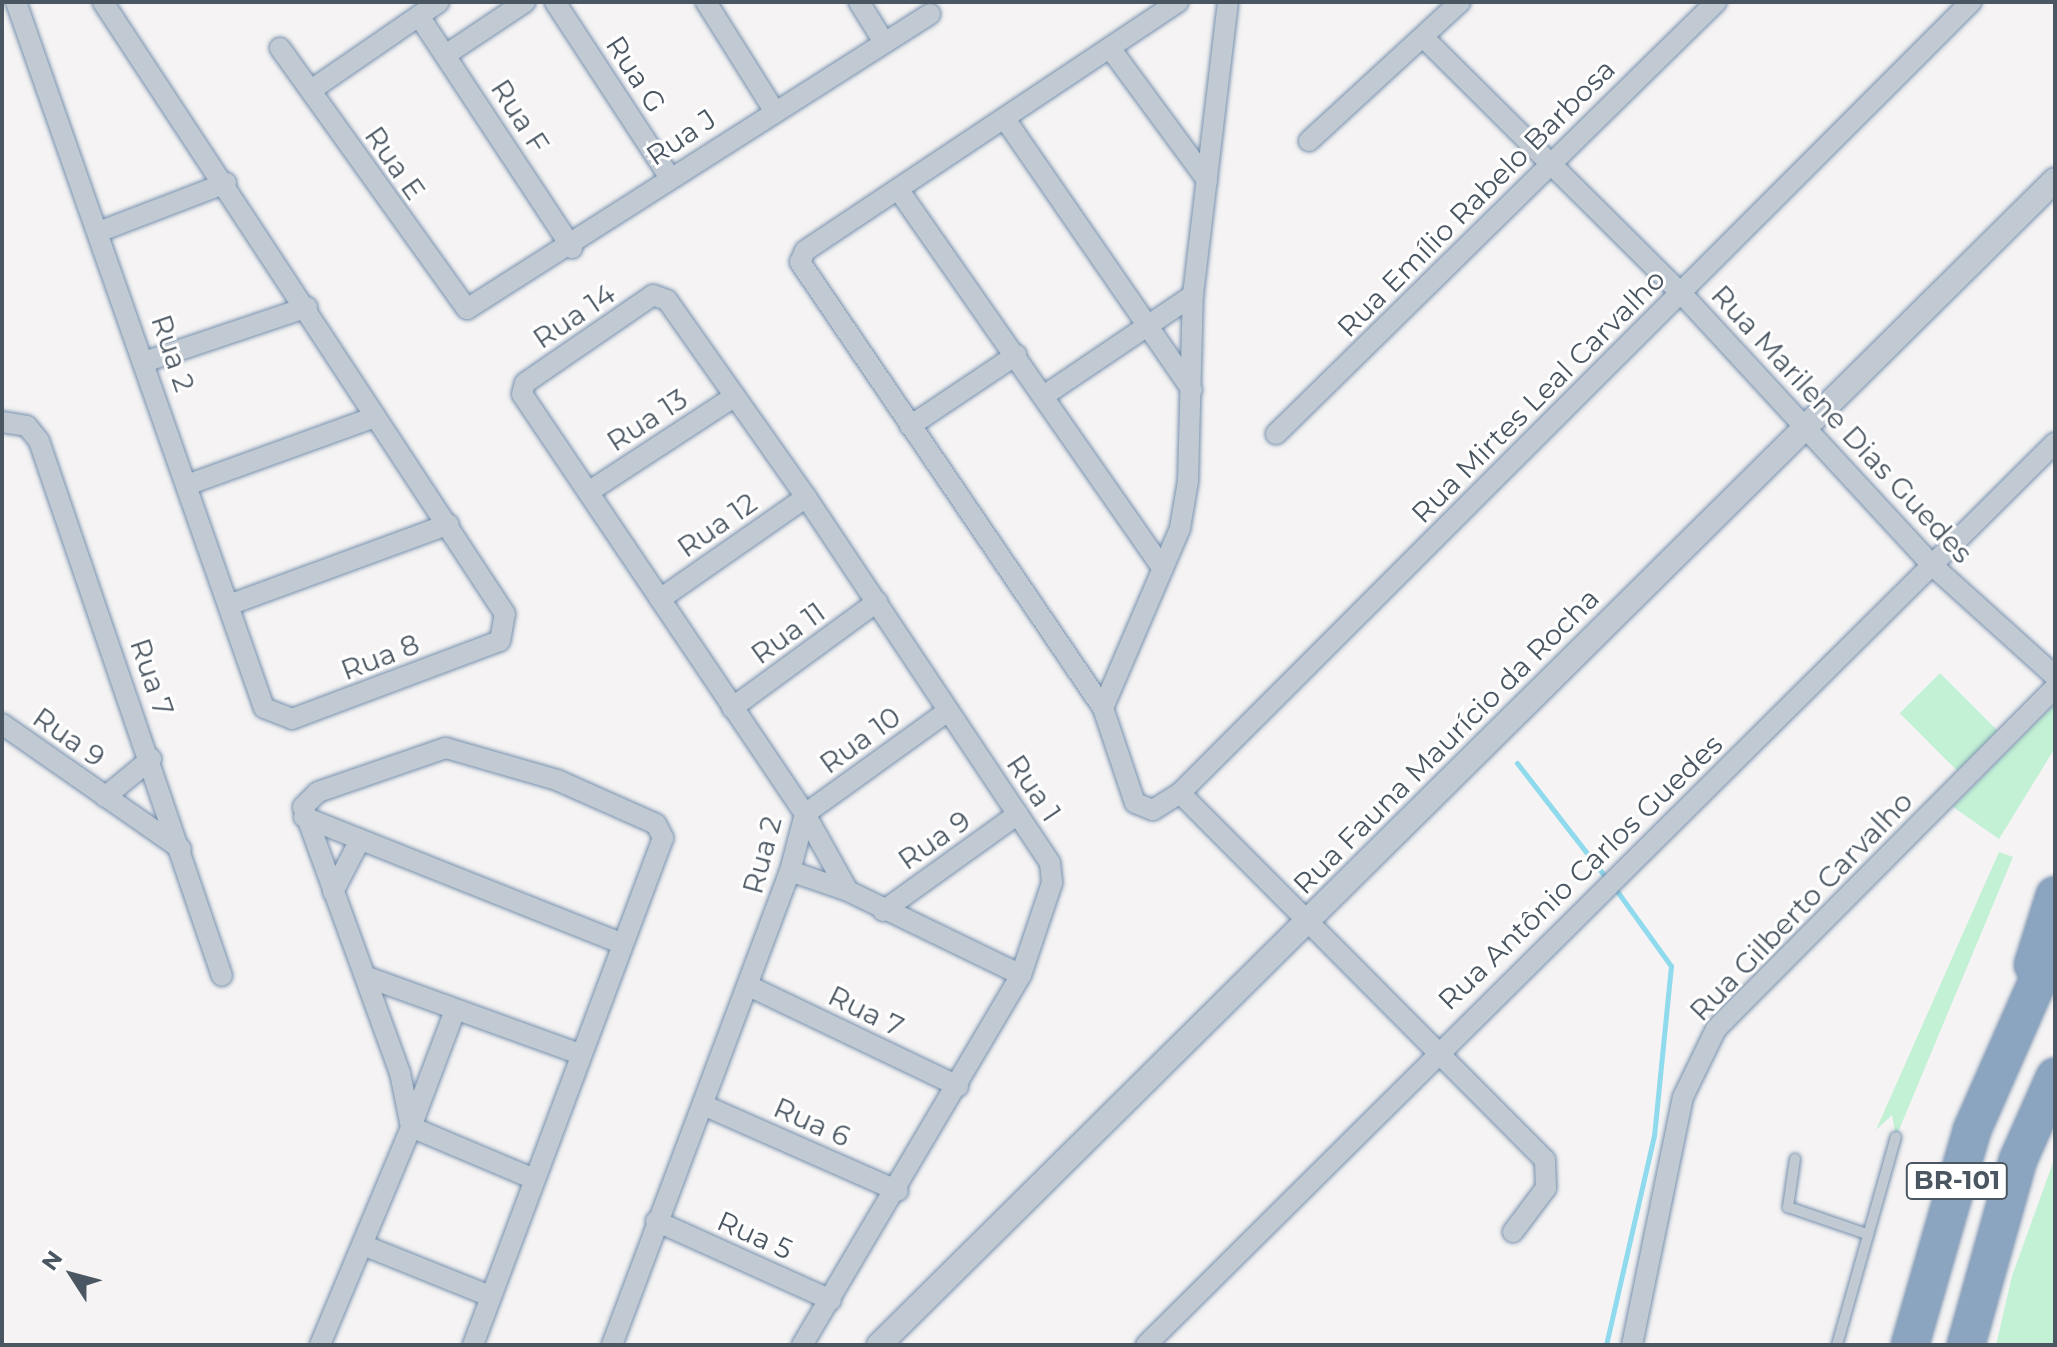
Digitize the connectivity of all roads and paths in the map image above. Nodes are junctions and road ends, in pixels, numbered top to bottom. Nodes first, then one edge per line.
1 (16, 2) edge
2 (103, 2) edge
3 (439, 2) edge
4 (525, 2) edge
5 (555, 2) edge
6 (706, 2) edge
7 (859, 2) edge
8 (1178, 2) edge
9 (1228, 2) edge
10 (1460, 2) edge
11 (1716, 2) edge
12 (1971, 2) edge
13 (930, 14) dead end
14 (419, 16) junction
15 (1423, 37) junction
16 (882, 39) junction
17 (280, 48) dead end
18 (1110, 48) junction
19 (447, 54) junction
20 (311, 90) junction
21 (773, 109) junction
22 (1005, 119) junction
23 (1309, 141) dead end
24 (1550, 164) junction
25 (670, 178) junction
26 (1207, 180) junction
27 (2055, 180) edge
28 (226, 183) junction
29 (898, 189) junction
30 (101, 231) junction
31 (572, 248) junction
32 (1681, 293) junction
33 (1193, 295) junction
34 (660, 296) joint
35 (307, 307) junction
36 (467, 309) joint
37 (1151, 325) junction
38 (1016, 355) junction
39 (147, 361) junction
40 (522, 388) joint
41 (1192, 390) junction
42 (1045, 395) junction
43 (735, 396) junction
44 (375, 417) junction
45 (2, 422) edge
46 (910, 426) junction
47 (1806, 428) junction
48 (1276, 434) dead end
49 (2055, 443) edge
50 (187, 485) junction
51 (590, 491) junction
52 (806, 497) junction
53 (449, 524) junction
54 (1932, 565) junction
55 (1163, 569) junction
56 (660, 599) junction
57 (877, 602) junction
58 (229, 605) junction
59 (2055, 676) edge
60 (2055, 688) edge
61 (732, 708) junction
62 (1103, 708) junction
63 (948, 711) junction
64 (279, 719) joint
65 (3, 723) edge
66 (151, 759) junction
67 (1180, 793) junction
68 (105, 797) junction
69 (805, 814) junction
70 (1018, 814) junction
71 (304, 817) junction
72 (360, 840) junction
73 (181, 849) junction
74 (790, 871) junction
75 (848, 891) junction
76 (333, 892) junction
77 (2055, 895) edge
78 (883, 911) junction
79 (1308, 920) junction
80 (2055, 942) edge
81 (621, 943) junction
82 (1021, 975) junction
83 (222, 976) dead end
84 (367, 977) junction
85 (749, 986) junction
86 (454, 1013) junction
87 (2017, 1021) junction
88 (1436, 1052) junction
89 (580, 1054) junction
90 (2055, 1077) edge
91 (958, 1086) junction
92 (703, 1105) junction
93 (411, 1127) junction
94 (1896, 1137) dead end
95 (1795, 1159) dead end
96 (532, 1178) junction
97 (898, 1191) junction
98 (656, 1221) junction
99 (1513, 1232) dead end
100 (1864, 1233) junction
101 (363, 1245) junction
102 (490, 1296) junction
103 (831, 1300) junction
104 (614, 1344) edge
105 (320, 1345) edge
106 (473, 1345) edge
107 (802, 1345) edge
108 (879, 1345) edge
109 (1146, 1345) edge
110 (1632, 1345) edge
111 (1837, 1345) edge
112 (1910, 1345) edge
113 (1966, 1345) edge

1 - 30 street, Rua 2
2 - 28 street
3 - 14 street
4 - 19 street
5 - 25 street, Rua G
6 - 21 street
7 - 16 street
8 - 18 street
9 - 26 street
10 - 15 street
11 - 24 street, Rua Emílio Rabelo Barbosa
12 - 32 street, Rua Mirtes Leal Carvalho
13 - 16 street, Rua J
14 - 19 street, Rua F
14 - 20 street
15 - 23 street
15 - 24 street, Rua Marilene Dias Guedes
16 - 21 street, Rua J
17 - 20 street, Rua E
18 - 22 street
18 - 26 street
19 - 31 street, Rua F
20 - 36 street, Rua E
21 - 25 street, Rua J
22 - 29 street
22 - 37 street
24 - 32 street, Rua Marilene Dias Guedes
24 - 48 street, Rua Emílio Rabelo Barbosa
25 - 31 street, Rua J
26 - 33 street
27 - 47 street, Rua Fauna Maurício da Rocha
28 - 30 street
28 - 35 street
29 - 38 street
29 - 46 street
30 - 39 street, Rua 2
31 - 36 street, Rua J
32 - 47 street, Rua Marilene Dias Guedes
32 - 67 street, Rua Mirtes Leal Carvalho
33 - 37 street
33 - 41 street
34 - 40 street, Rua 14
34 - 43 street, Rua 1
35 - 39 street
35 - 44 street
37 - 41 street
37 - 42 street
38 - 42 street
38 - 46 street
39 - 50 street, Rua 2
40 - 51 street, Rua 2
41 - 55 street
42 - 55 street
43 - 51 street, Rua 13
43 - 52 street, Rua 1
44 - 50 street
44 - 53 street
45 - 66 street, Rua 7
46 - 62 street
47 - 54 street, Rua Marilene Dias Guedes
47 - 79 street, Rua Fauna Maurício da Rocha
49 - 54 street, Rua Antônio Carlos Guedes
50 - 58 street, Rua 2
51 - 56 street, Rua 2
52 - 56 street, Rua 12
52 - 57 street, Rua 1
53 - 58 street
53 - 64 street, Rua 8
54 - 59 street, Rua Marilene Dias Guedes
54 - 88 street, Rua Antônio Carlos Guedes
55 - 62 street
56 - 61 street, Rua 2
57 - 61 street, Rua 11
57 - 63 street, Rua 1
58 - 64 street, Rua 2
60 - 110 street, Rua Gilberto Carvalho
61 - 69 street, Rua 2
62 - 67 street, Rua Mirtes Leal Carvalho
63 - 69 street, Rua 10
63 - 70 street, Rua 1
65 - 68 street, Rua 9
66 - 68 street, Rua 9
66 - 73 street, Rua 7
67 - 79 street
68 - 73 street, Rua 9
69 - 74 street, Rua 2
69 - 75 street
70 - 78 street, Rua 9
70 - 82 street, Rua 1
71 - 72 street
71 - 76 street
71 - 81 street
72 - 76 street
72 - 81 street
73 - 83 street, Rua 7
74 - 75 street
74 - 85 street, Rua 2
75 - 78 street
76 - 84 street
77 - 87 highway
78 - 82 street
79 - 88 street
79 - 108 street, Rua Fauna Maurício da Rocha
80 - 87 highway, BR-101
81 - 89 street
82 - 91 street, Rua 1
84 - 86 street
84 - 93 street
85 - 91 street, Rua 7
85 - 92 street, Rua 2
86 - 89 street
86 - 93 street
87 - 112 highway, BR-101
88 - 99 street
88 - 109 street, Rua Antônio Carlos Guedes
89 - 96 street
90 - 113 highway, BR-101
91 - 97 street, Rua 1
92 - 97 street, Rua 6
92 - 98 street, Rua 2
93 - 96 street
93 - 101 street
94 - 100 lane
95 - 100 lane
96 - 102 street
97 - 103 street, Rua 1
98 - 103 street, Rua 5
98 - 104 street, Rua 2
100 - 111 lane
101 - 102 street
101 - 105 street
102 - 106 street
103 - 107 street, Rua 1

